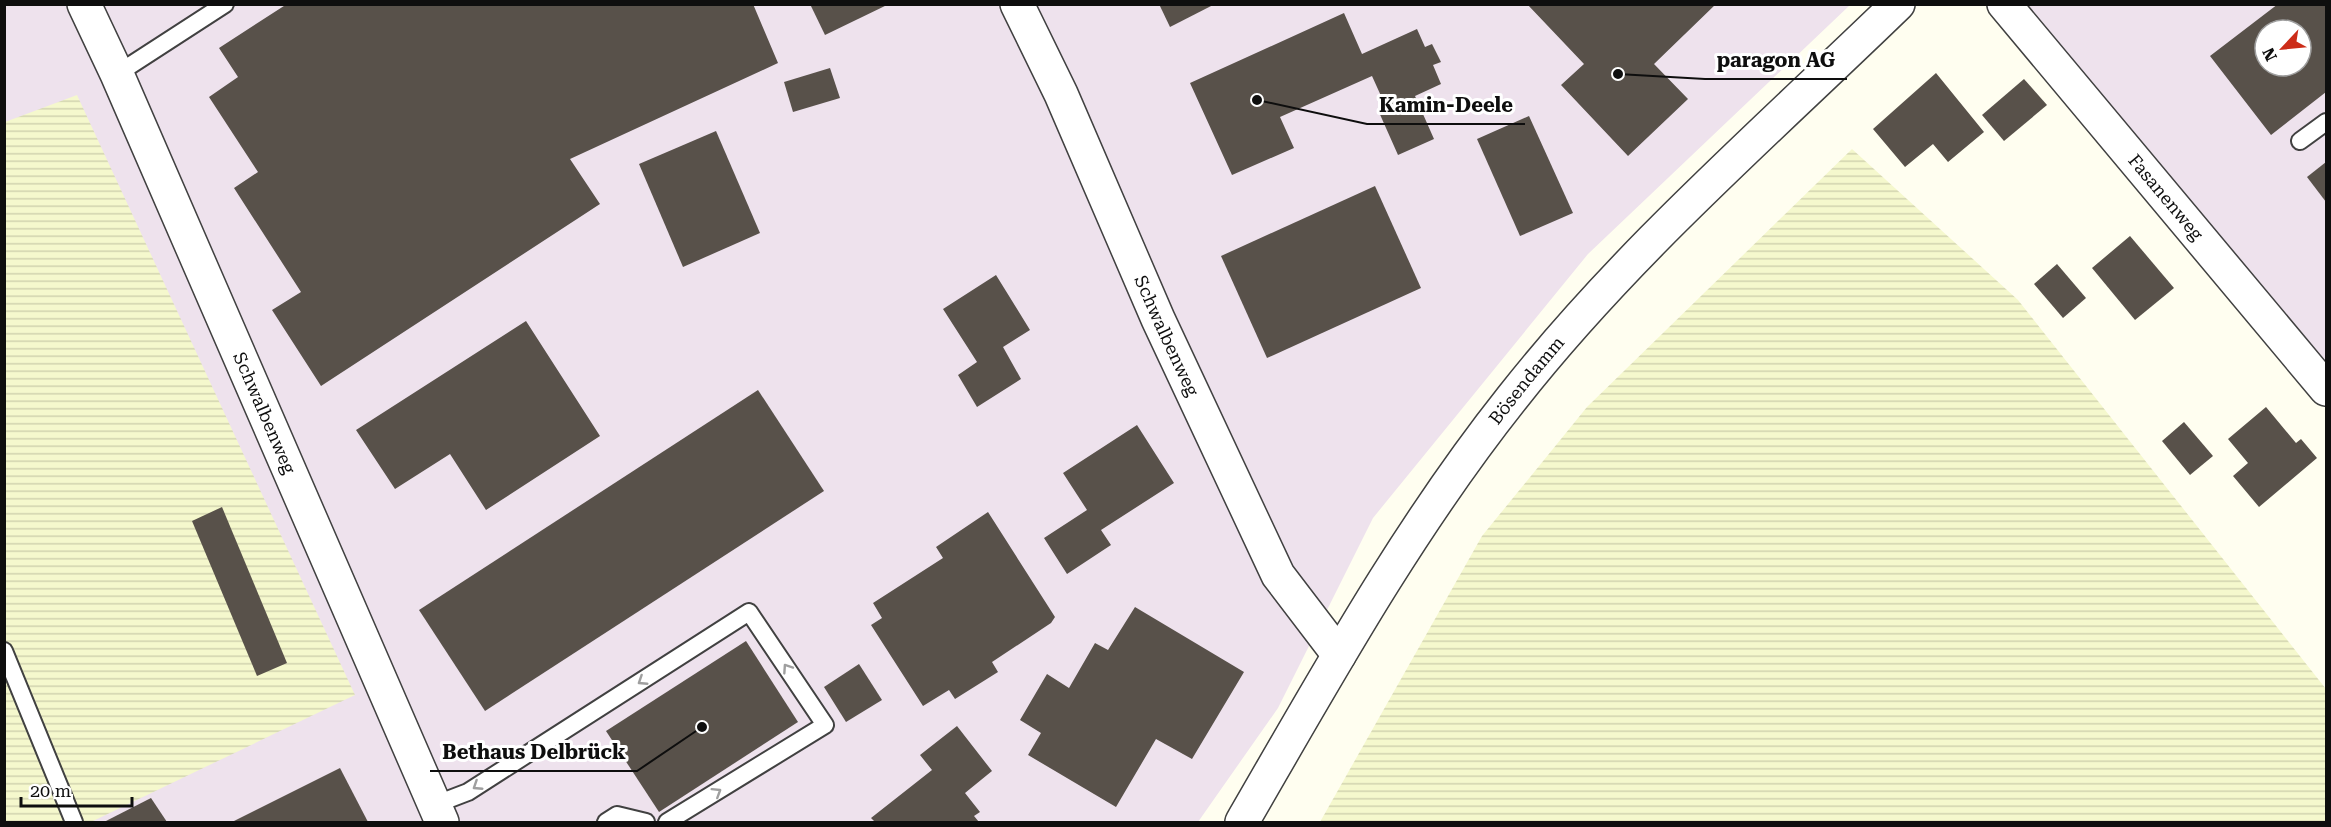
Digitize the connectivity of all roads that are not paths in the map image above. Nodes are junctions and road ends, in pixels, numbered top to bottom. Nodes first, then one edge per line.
1 (84, 4) edge
2 (225, 4) edge
3 (1017, 4) edge
4 (1898, 4) edge
5 (2004, 4) edge
6 (117, 74) junction
7 (2326, 122) edge
8 (2300, 141) dead end
9 (2326, 389) edge
10 (4, 651) edge
11 (1339, 655) junction
12 (438, 814) edge
13 (74, 822) edge
14 (606, 822) edge
15 (646, 822) edge
16 (668, 822) edge
17 (1242, 822) edge

1 - 6 street, Schwalbenweg
2 - 6 lane
3 - 11 street, Schwalbenweg
4 - 11 street, Bösendamm
5 - 9 street, Fasanenweg
6 - 12 street, Schwalbenweg
7 - 8 lane
10 - 13 lane
11 - 17 street, Bösendamm
16 -> 12 lane
14 - 15 lane

